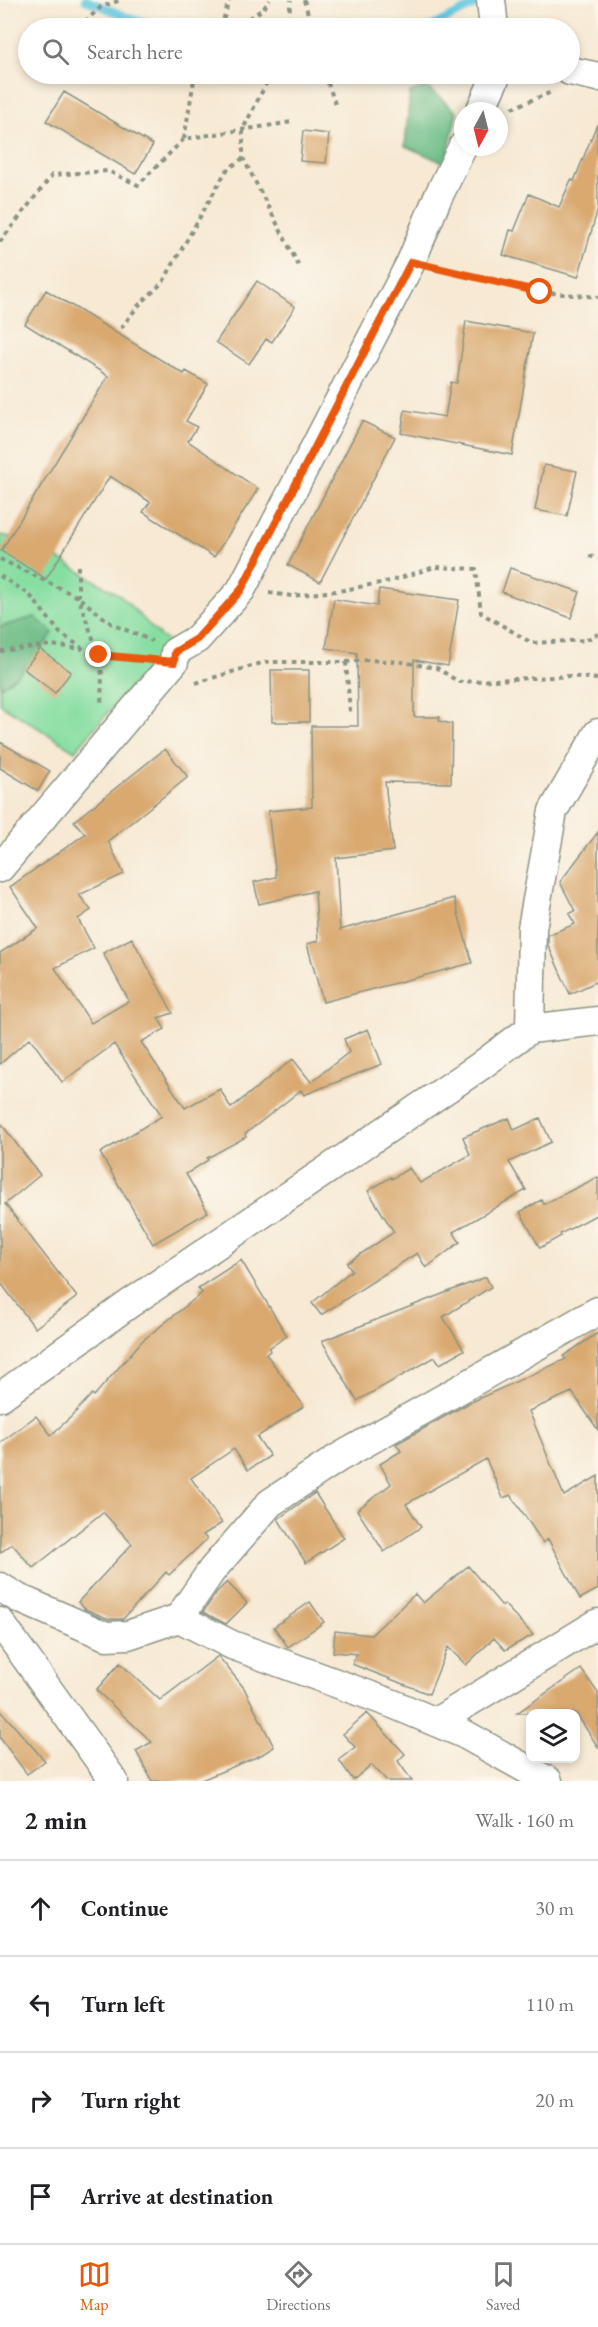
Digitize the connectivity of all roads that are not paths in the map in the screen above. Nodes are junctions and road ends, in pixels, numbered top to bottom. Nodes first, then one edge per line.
1 (491, 0) edge
2 (493, 18) edge
3 (598, 76) edge
4 (580, 78) edge
5 (492, 84) edge
6 (484, 102) edge
7 (458, 156) edge
8 (598, 733) edge
9 (0, 868) edge
10 (598, 1021) edge
11 (531, 1029) junction
12 (598, 1311) edge
13 (0, 1397) edge
14 (0, 1587) edge
15 (179, 1618) junction
16 (0, 1622) edge
17 (598, 1623) edge
18 (436, 1722) junction
19 (114, 1781) edge
20 (548, 1781) edge

1 - 2 street
3 - 4 street
5 - 6 street
7 - 9 street
8 - 11 street
10 - 11 street
11 - 13 street
12 - 15 street
14 - 15 street
15 - 18 street
16 - 19 street
17 - 18 street
18 - 20 street

